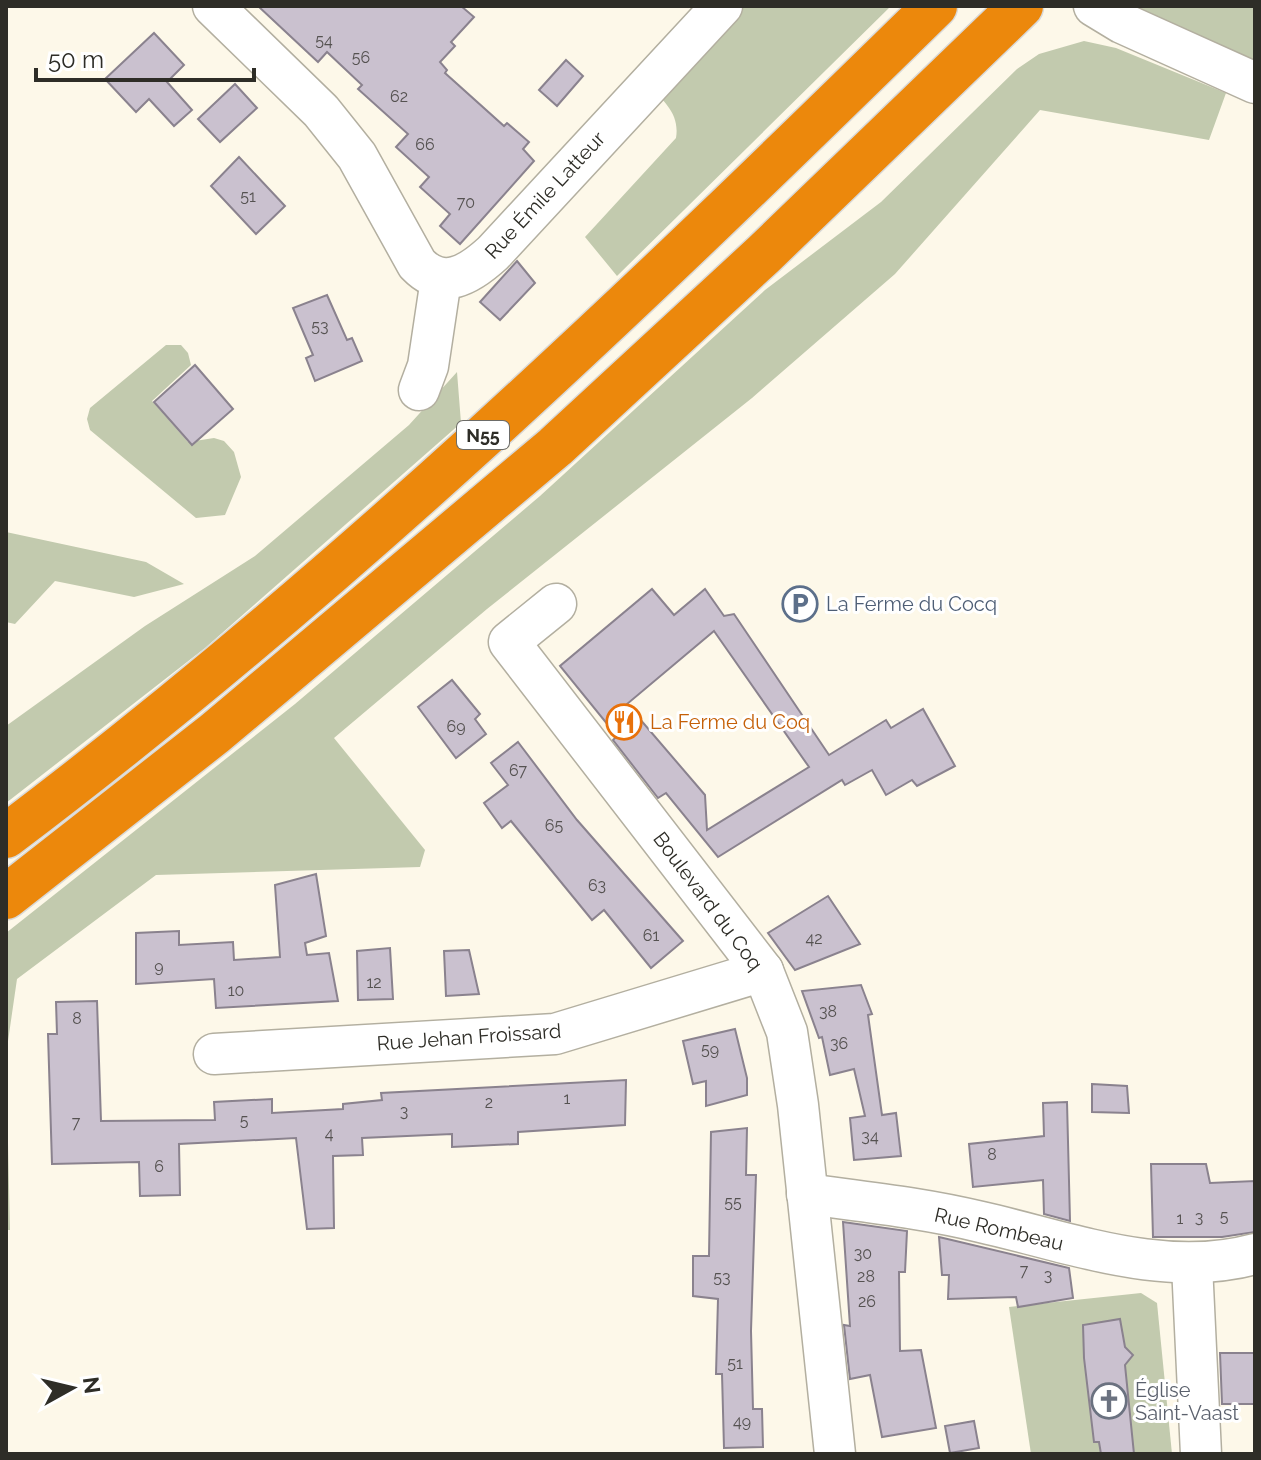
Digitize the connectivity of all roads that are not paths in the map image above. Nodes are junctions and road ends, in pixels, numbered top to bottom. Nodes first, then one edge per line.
1 (213, 6) edge
2 (722, 6) edge
3 (935, 6) edge
4 (1021, 6) edge
5 (1094, 6) edge
6 (1255, 83) edge
7 (441, 279) junction
8 (419, 390) dead end
9 (556, 604) dead end
10 (6, 836) edge
11 (6, 897) edge
12 (763, 971) junction
13 (214, 1054) dead end
14 (807, 1194) junction
15 (1255, 1254) edge
16 (1192, 1265) junction
17 (835, 1454) edge
18 (1201, 1454) edge

1 - 7 street
2 - 7 street, Rue Émile Latteur
3 - 10 highway, N55
4 - 11 highway, N55
5 - 6 street
7 - 8 street
9 - 12 street, Boulevard du Coq
12 - 13 street, Rue Jehan Froissard
12 - 14 street, Boulevard du Coq
14 - 16 street, Rue Rombeau
14 - 17 street, Boulevard du Coq
15 - 16 street, Rue Rombeau
16 - 18 street

